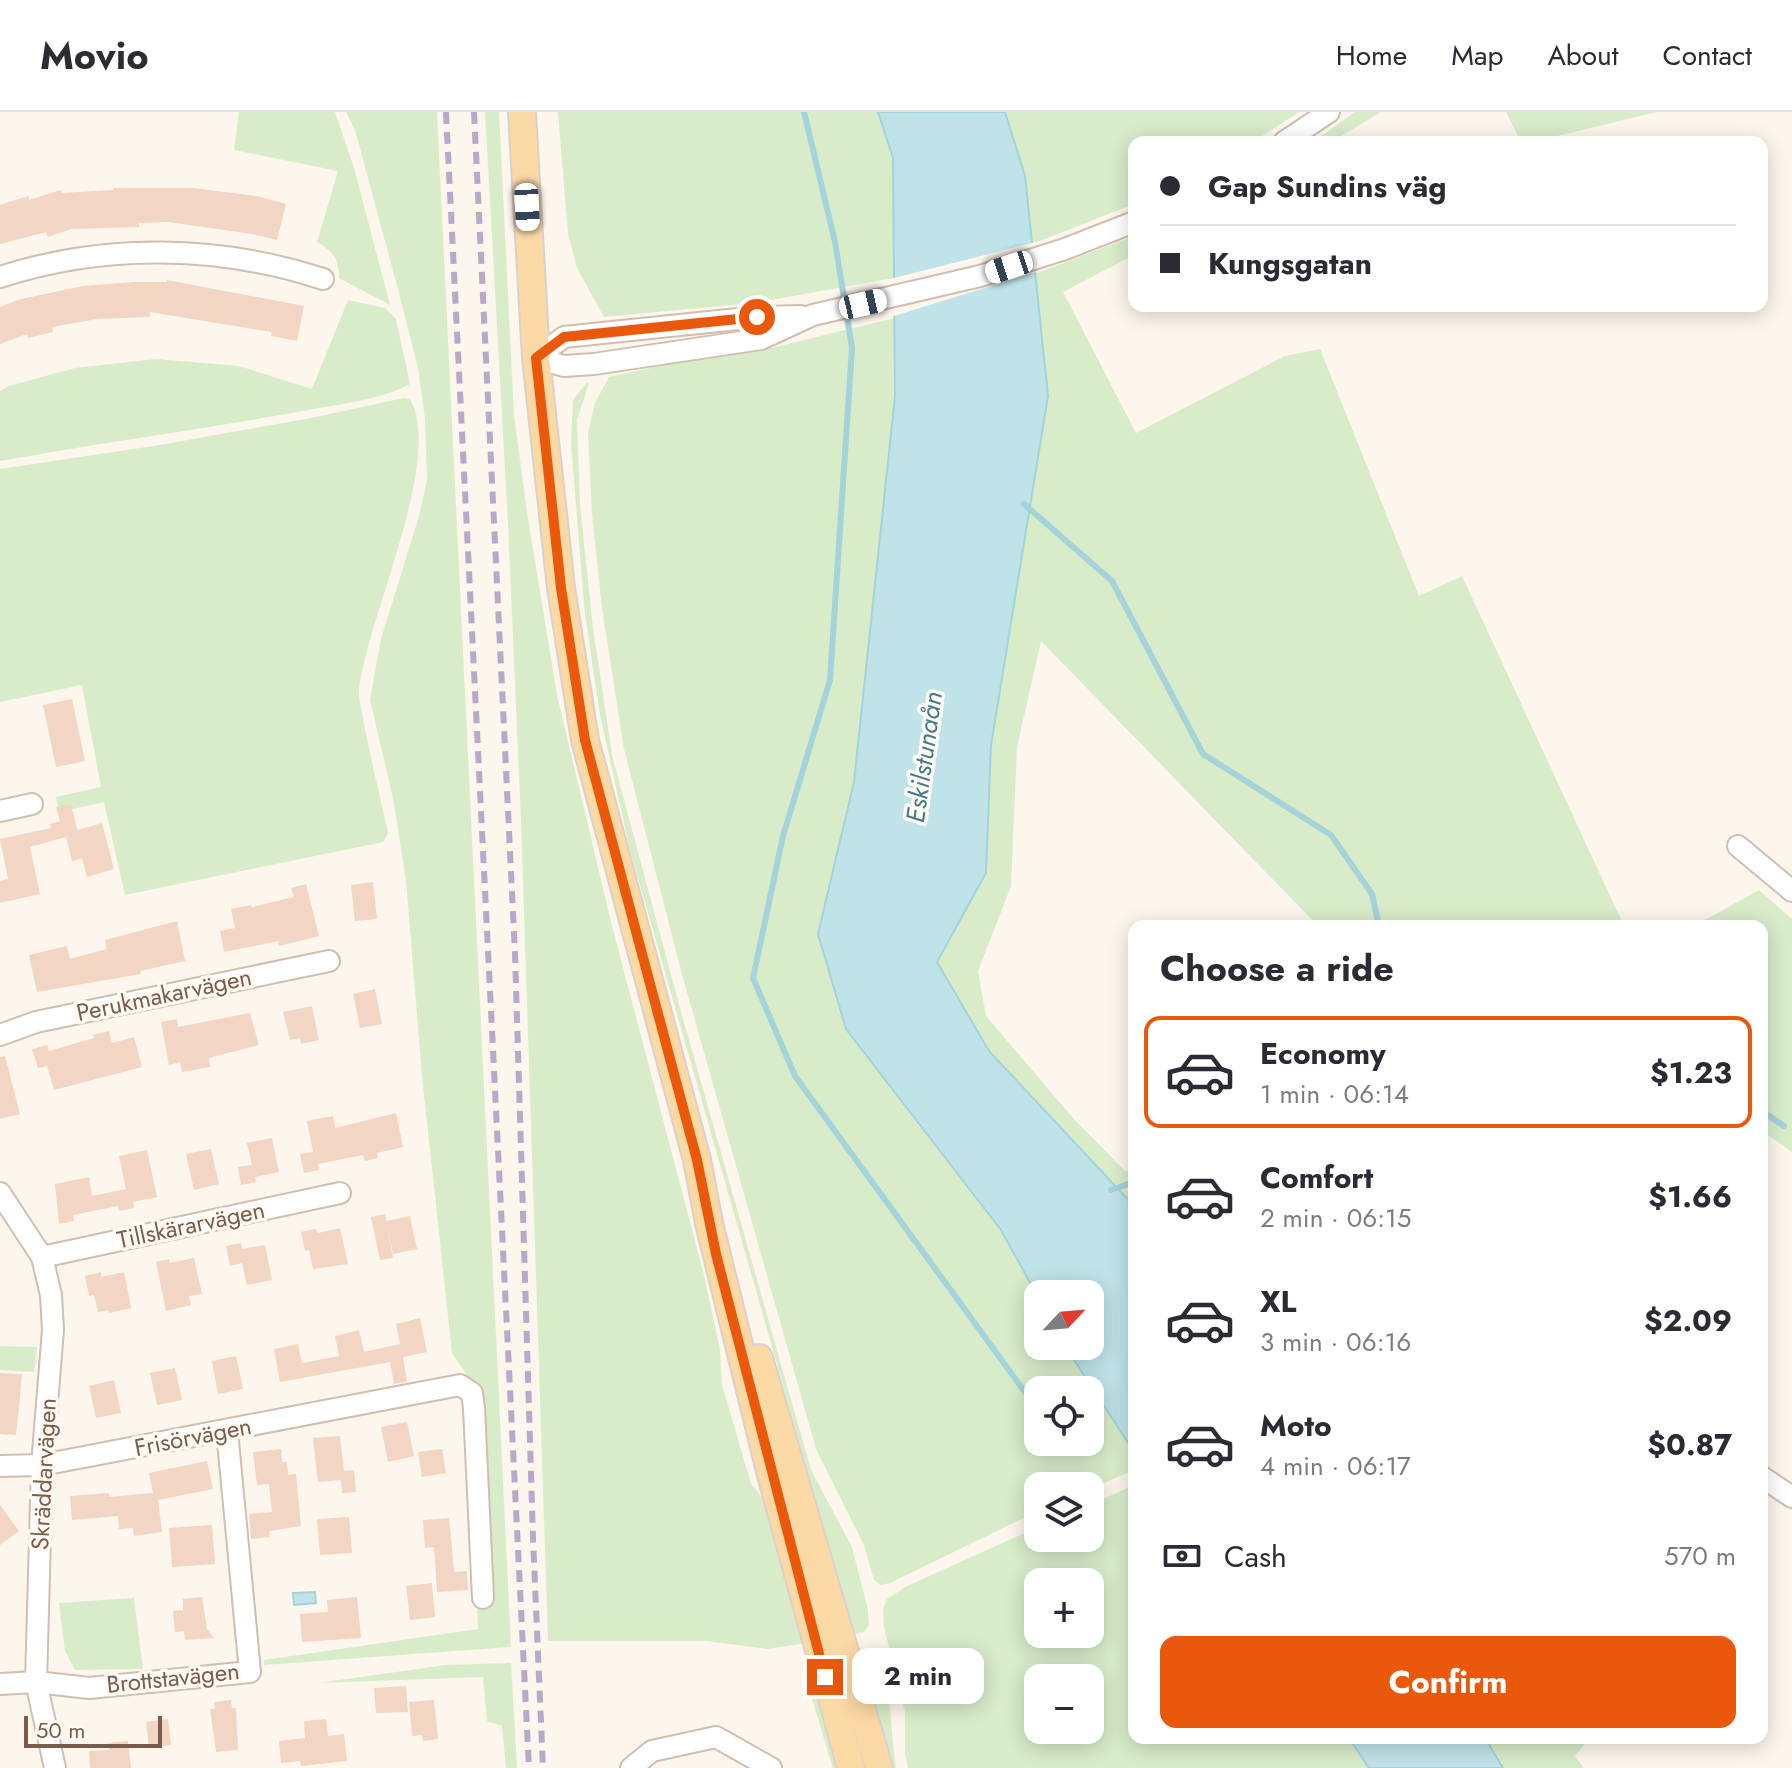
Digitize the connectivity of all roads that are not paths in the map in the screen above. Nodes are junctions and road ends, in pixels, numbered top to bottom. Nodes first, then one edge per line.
1 (522, 112) edge
2 (1329, 112) edge
3 (1293, 136) edge
4 (1128, 224) edge
5 (0, 277) edge
6 (323, 279) dead end
7 (813, 315) junction
8 (536, 358) junction
9 (32, 804) dead end
10 (0, 811) edge
11 (1738, 846) dead end
12 (1792, 891) edge
13 (329, 961) dead end
14 (0, 1035) edge
15 (697, 1160) junction
16 (0, 1193) edge
17 (340, 1193) dead end
18 (42, 1257) junction
19 (227, 1431) junction
20 (42, 1465) junction
21 (0, 1466) edge
22 (1768, 1481) edge
23 (1792, 1497) edge
24 (483, 1598) dead end
25 (36, 1682) junction
26 (0, 1684) edge
27 (55, 1768) edge
28 (631, 1768) edge
29 (771, 1768) edge
30 (851, 1768) edge
31 (879, 1768) edge

1 - 8 main road
2 - 3 street
4 - 7 street
5 - 6 street
7 - 8 street
7 - 8 street
8 - 15 main road
9 - 10 street
11 - 12 street
13 - 14 street, Perukmakarvägen
15 - 30 main road
15 - 31 main road
16 - 18 street, Skräddarvägen
17 - 18 street, Tillskärarvägen
18 - 20 street, Skräddarvägen
19 - 20 street, Frisörvägen
19 - 24 street, Frisörvägen
19 - 25 street, Brottstavägen
20 - 21 street, Frisörvägen
20 - 25 street, Skräddarvägen
22 - 23 street
25 - 26 street, Brottstavägen
25 - 27 street, Skräddarvägen
28 - 29 street

